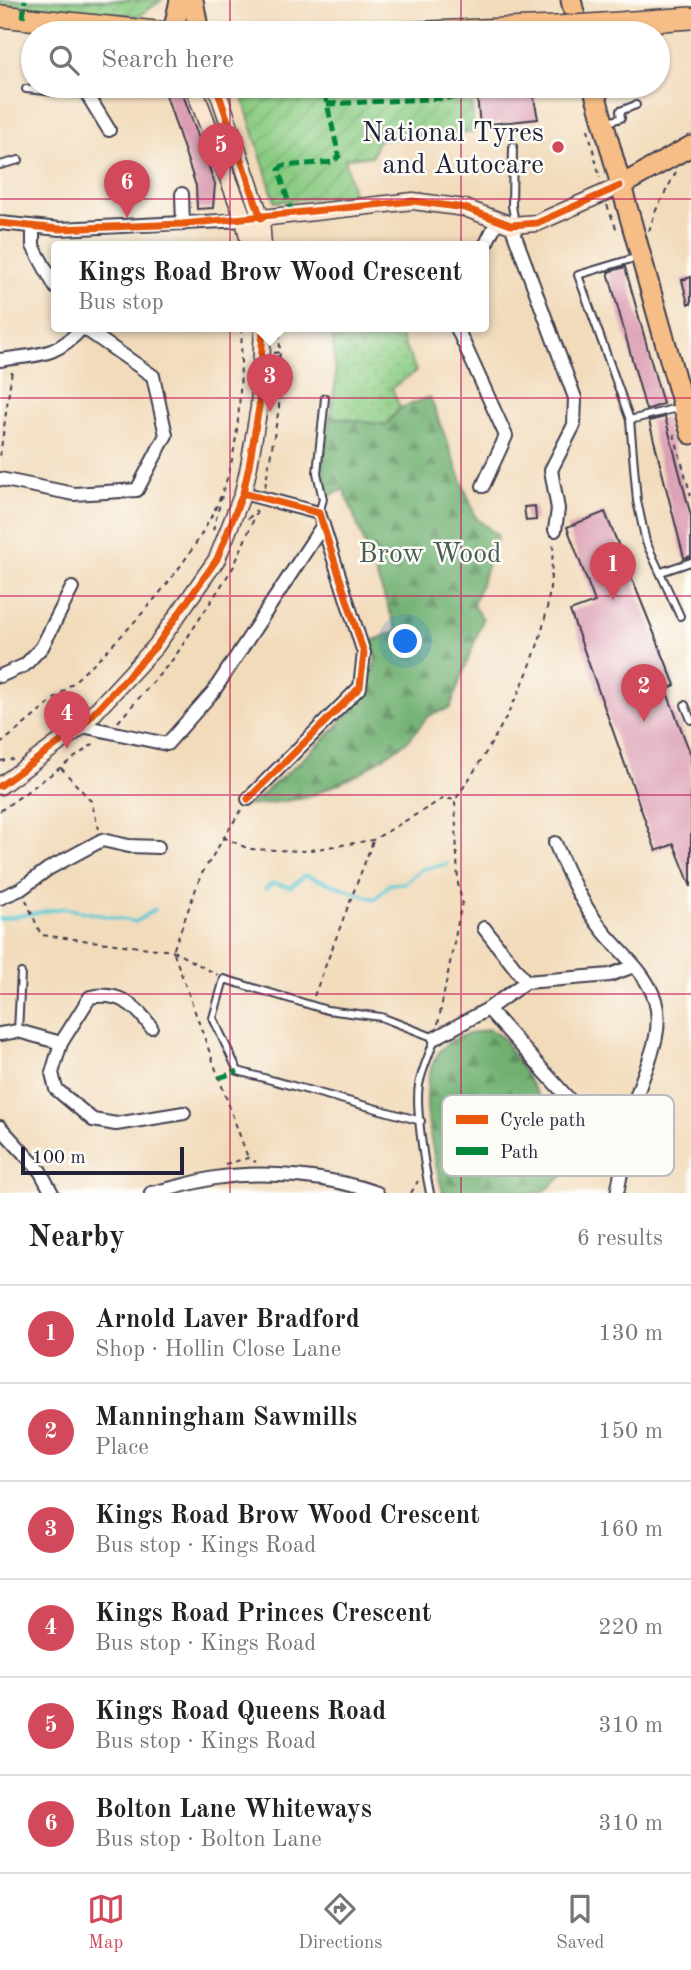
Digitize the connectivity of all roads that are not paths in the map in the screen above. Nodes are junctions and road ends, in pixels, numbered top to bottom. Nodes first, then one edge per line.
1 (180, 0) edge
2 (193, 0) edge
3 (571, 0) edge
4 (0, 16) edge
5 (691, 18) edge
6 (28, 21) edge
7 (176, 21) edge
8 (197, 21) edge
9 (576, 21) edge
10 (648, 21) edge
11 (89, 98) edge
12 (198, 98) edge
13 (220, 98) edge
14 (594, 98) edge
15 (636, 106) dead end
16 (596, 125) junction
17 (109, 130) dead end
18 (513, 146) dead end
19 (691, 146) edge
20 (19, 160) dead end
21 (0, 165) edge
22 (612, 189) junction
23 (182, 194) dead end
24 (261, 218) junction
25 (244, 220) junction
26 (0, 223) edge
27 (508, 223) junction
28 (183, 224) junction
29 (33, 229) junction
30 (249, 241) edge
31 (263, 241) edge
32 (489, 243) edge
33 (641, 256) junction
34 (51, 278) edge
35 (77, 332) edge
36 (88, 332) edge
37 (263, 332) edge
38 (459, 332) edge
39 (7, 359) edge
40 (326, 398) dead end
41 (683, 407) junction
42 (630, 420) junction
43 (691, 434) edge
44 (0, 479) edge
45 (483, 486) dead end
46 (243, 493) junction
47 (321, 519) junction
48 (555, 530) road end
49 (691, 562) edge
50 (661, 572) junction
51 (72, 588) dead end
52 (680, 616) dead end
53 (0, 676) edge
54 (685, 705) dead end
55 (691, 720) edge
56 (82, 726) junction
57 (0, 786) edge
58 (248, 799) road end
59 (555, 843) dead end
60 (158, 847) dead end
61 (0, 898) edge
62 (484, 928) dead end
63 (634, 966) junction
64 (20, 973) dead end
65 (526, 982) junction
66 (488, 1009) junction
67 (151, 1027) dead end
68 (18, 1031) junction
69 (0, 1034) edge
70 (435, 1038) junction
71 (61, 1044) junction
72 (565, 1095) edge
73 (637, 1095) edge
74 (184, 1113) dead end
75 (421, 1121) junction
76 (0, 1127) edge
77 (52, 1193) edge
78 (151, 1193) edge
79 (377, 1193) edge
80 (430, 1193) edge

1 - 7 main road
2 - 8 main road
3 - 9 main road
4 - 6 highway
5 - 10 highway, bridge
11 - 17 street
12 - 25 street
13 - 24 street
14 - 16 main road
15 - 16 lane
16 - 22 main road
18 - 27 lane
19 - 22 main road
20 - 21 lane
22 - 27 street
22 - 33 main road
23 - 28 street
24 - 25 street
24 - 27 street
24 - 31 street
25 - 28 street
25 - 30 street
26 - 29 street
27 - 32 street
27 - 48 street
28 - 29 street
29 - 34 street
33 - 41 main road
33 - 42 lane
35 - 39 street
36 - 44 street
37 - 46 street
38 - 45 street
40 - 47 lane
41 - 42 lane
41 - 43 main road
42 - 50 lane
46 - 47 street
46 - 56 street
47 - 56 street
47 - 58 street
49 - 50 lane
50 - 52 lane
51 - 53 street
54 - 55 lane
56 - 57 street
59 - 63 street
60 - 61 street
62 - 65 street
63 - 65 street
63 - 73 street
64 - 68 lane
65 - 66 street
66 - 70 street
66 - 72 street
67 - 71 street
68 - 69 street
68 - 71 street
70 - 75 lane
70 - 75 lane
71 - 74 street
75 - 80 lane
76 - 77 street
78 - 79 street

